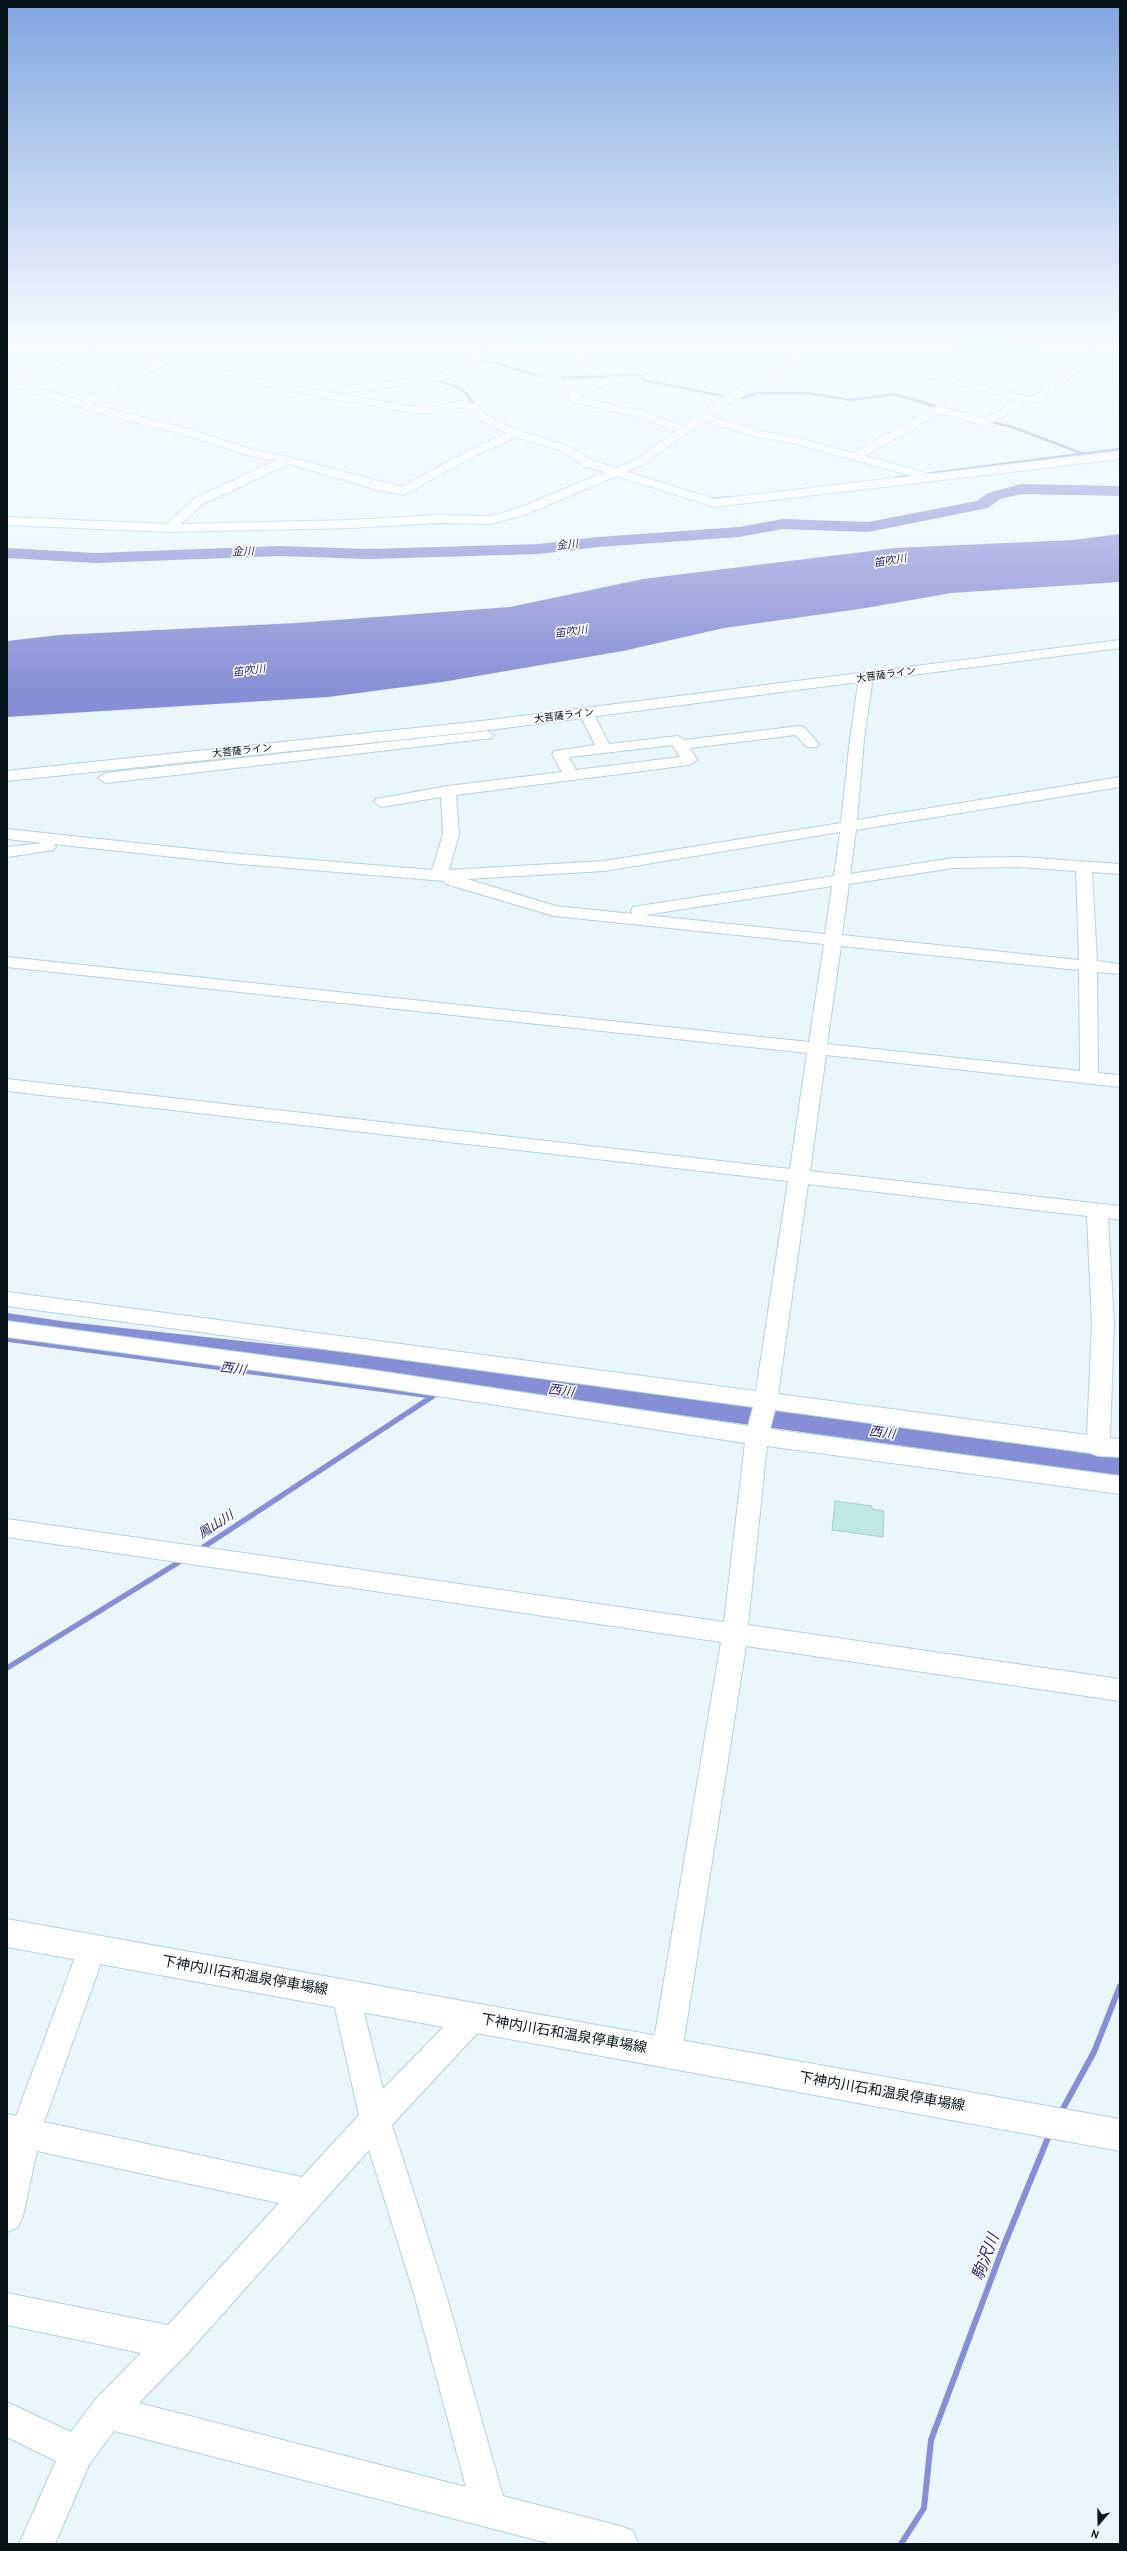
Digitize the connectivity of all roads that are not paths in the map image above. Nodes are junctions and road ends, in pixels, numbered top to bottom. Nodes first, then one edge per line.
1 (268, 456) edge
2 (466, 456) edge
3 (577, 456) edge
4 (650, 456) edge
5 (856, 456) edge
6 (1112, 456) edge
7 (288, 460) junction
8 (617, 472) junction
9 (959, 476) junction
10 (7, 521) edge
11 (169, 528) junction
12 (1120, 644) edge
13 (866, 677) junction
14 (586, 713) junction
15 (487, 735) dead end
16 (379, 742) junction
17 (812, 744) dead end
18 (681, 745) junction
19 (604, 749) junction
20 (570, 775) junction
21 (7, 776) edge
22 (106, 778) dead end
23 (1120, 782) edge
24 (448, 790) junction
25 (382, 802) dead end
26 (849, 826) junction
27 (7, 834) edge
28 (81, 843) junction
29 (7, 852) edge
30 (1084, 865) junction
31 (1120, 869) edge
32 (440, 876) junction
33 (841, 881) junction
34 (611, 915) junction
35 (833, 941) junction
36 (7, 962) edge
37 (1088, 965) junction
38 (1120, 969) edge
39 (816, 1048) junction
40 (1090, 1078) junction
41 (1120, 1081) edge
42 (7, 1085) edge
43 (799, 1177) junction
44 (1097, 1210) junction
45 (1120, 1213) edge
46 (7, 1299) edge
47 (1111, 1324) edge
48 (7, 1329) edge
49 (765, 1403) junction
50 (758, 1432) junction
51 (1109, 1447) edge
52 (1120, 1485) edge
53 (7, 1528) edge
54 (735, 1634) junction
55 (1120, 1690) edge
56 (7, 1933) edge
57 (92, 1949) junction
58 (347, 1995) junction
59 (472, 2018) junction
60 (667, 2052) junction
61 (375, 2120) junction
62 (16, 2131) edge
63 (1120, 2136) edge
64 (308, 2194) junction
65 (7, 2216) edge
66 (7, 2309) edge
67 (174, 2343) junction
68 (107, 2412) junction
69 (7, 2419) edge
70 (77, 2453) junction
71 (490, 2512) junction
72 (37, 2544) edge
73 (620, 2544) edge

1 - 7 street
2 - 7 street
3 - 8 street
4 - 8 street
5 - 9 street
6 - 9 street
7 - 11 street
8 - 9 street
8 - 11 street
10 - 11 street
12 - 13 main road, 大菩薩ライン
13 - 14 main road, 大菩薩ライン
13 - 26 street
14 - 16 main road, 大菩薩ライン
14 - 19 street
15 - 16 street
16 - 21 main road, 大菩薩ライン
16 - 22 street
17 - 18 street
18 - 19 street
18 - 20 street
19 - 20 street
20 - 24 street
23 - 26 street
24 - 25 street
24 - 32 street
26 - 32 street
26 - 33 street
27 - 28 street
28 - 29 street
28 - 32 street
30 - 31 street
30 - 33 street
30 - 37 street
32 - 34 street
33 - 34 street
33 - 35 street
34 - 35 street
35 - 37 street
35 - 39 street
36 - 39 street
37 - 38 street
37 - 40 street
39 - 40 street
39 - 43 street
40 - 41 street
42 - 43 street
43 - 44 street
43 - 49 street
44 - 45 street
44 - 47 street
46 - 49 street
47 - 51 street
48 - 50 street
49 - 50 street
49 - 51 street
50 - 52 street
50 - 54 street
53 - 54 street
54 - 55 street
54 - 60 street
56 - 57 main road, 下神内川石和温泉停車場線
57 - 58 main road, 下神内川石和温泉停車場線
57 - 62 street
58 - 59 main road, 下神内川石和温泉停車場線
58 - 61 street
59 - 60 main road, 下神内川石和温泉停車場線
59 - 61 street
60 - 63 main road, 下神内川石和温泉停車場線
61 - 64 street
61 - 71 street
62 - 64 street
62 - 65 street
64 - 67 street
66 - 67 street
67 - 68 street
68 - 70 street
68 - 71 street
69 - 70 street
70 - 72 street
71 - 73 street

